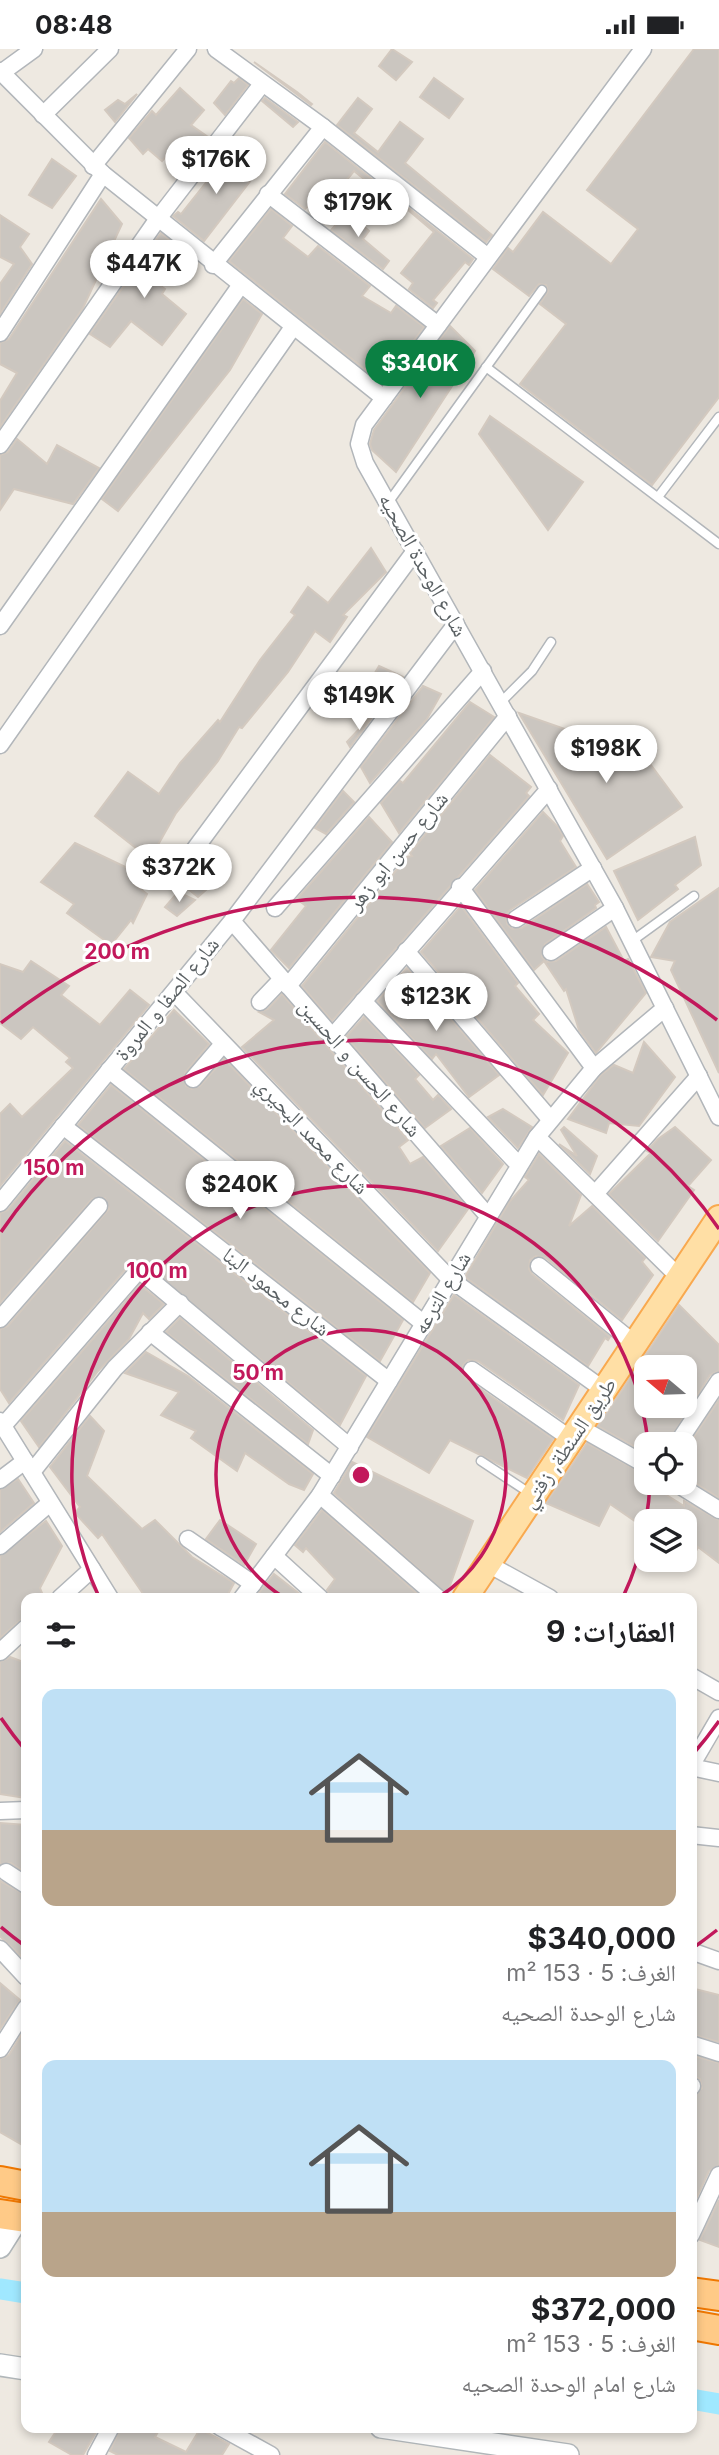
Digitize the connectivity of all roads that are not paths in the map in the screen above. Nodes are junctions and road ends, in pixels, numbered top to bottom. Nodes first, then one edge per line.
1 (34, 49) edge
2 (110, 49) edge
3 (188, 49) edge
4 (216, 49) edge
5 (643, 49) edge
6 (1, 72) edge
7 (262, 84) junction
8 (43, 115) junction
9 (323, 127) junction
10 (98, 170) junction
11 (268, 194) junction
12 (157, 220) junction
13 (488, 257) junction
14 (213, 265) junction
15 (240, 286) junction
16 (542, 291) dead end
17 (438, 325) junction
18 (293, 327) junction
19 (0, 333) edge
20 (486, 367) junction
21 (384, 398) junction
22 (719, 418) edge
23 (0, 445) edge
24 (658, 497) junction
25 (388, 503) junction
26 (719, 544) edge
27 (415, 551) junction
28 (456, 624) junction
29 (0, 626) edge
30 (551, 642) dead end
31 (483, 671) junction
32 (504, 710) junction
33 (0, 745) edge
34 (549, 789) junction
35 (189, 857) dead end
36 (593, 868) junction
37 (460, 887) junction
38 (694, 896) dead end
39 (275, 908) dead end
40 (615, 908) junction
41 (516, 919) dead end
42 (232, 921) junction
43 (632, 941) junction
44 (406, 951) junction
45 (551, 952) dead end
46 (285, 982) junction
47 (174, 992) junction
48 (363, 1000) junction
49 (260, 1002) dead end
50 (665, 1008) junction
51 (332, 1037) junction
52 (223, 1044) junction
53 (594, 1068) junction
54 (109, 1070) junction
55 (699, 1076) junction
56 (193, 1079) dead end
57 (719, 1117) edge
58 (550, 1119) junction
59 (63, 1126) junction
60 (537, 1137) junction
61 (519, 1165) junction
62 (595, 1194) junction
63 (0, 1203) edge
64 (99, 1206) dead end
65 (488, 1216) junction
66 (719, 1218) edge
67 (539, 1266) dead end
68 (680, 1277) junction
69 (450, 1279) junction
70 (180, 1303) junction
71 (0, 1319) edge
72 (423, 1323) junction
73 (149, 1332) junction
74 (635, 1344) junction
75 (472, 1370) dead end
76 (389, 1381) junction
77 (719, 1381) edge
78 (604, 1390) junction
79 (2, 1423) edge
80 (685, 1432) edge
81 (575, 1433) junction
82 (350, 1447) junction
83 (634, 1460) edge
84 (481, 1461) dead end
85 (28, 1467) junction
86 (332, 1476) junction
87 (0, 1480) edge
88 (320, 1495) junction
89 (695, 1495) edge
90 (533, 1496) junction
91 (50, 1503) junction
92 (719, 1510) edge
93 (188, 1539) dead end
94 (0, 1546) edge
95 (274, 1556) junction
96 (488, 1564) junction
97 (92, 1569) junction
98 (253, 1584) junction
99 (66, 1593) edge
100 (107, 1593) edge
101 (246, 1593) edge
102 (315, 1593) edge
103 (432, 1593) edge
104 (468, 1593) edge
105 (537, 1593) edge
106 (21, 1633) edge
107 (0, 1652) edge
108 (697, 1679) edge
109 (719, 1692) edge
110 (719, 1718) edge
111 (697, 1756) edge
112 (697, 1768) edge
113 (719, 1773) edge
114 (21, 1810) edge
115 (0, 1811) edge
116 (697, 1836) edge
117 (719, 1838) edge
118 (6, 1872) dead end
119 (21, 1882) edge
120 (0, 1949) edge
121 (697, 1953) edge
122 (719, 1961) edge
123 (21, 1972) edge
124 (21, 2016) edge
125 (697, 2046) edge
126 (0, 2049) edge
127 (719, 2053) edge
128 (719, 2175) edge
129 (15, 2216) edge
130 (697, 2222) edge
131 (0, 2247) edge
132 (697, 2293) edge
133 (719, 2296) edge
134 (697, 2326) edge
135 (719, 2330) edge
136 (0, 2365) edge
137 (21, 2368) edge
138 (108, 2433) edge
139 (231, 2433) edge
140 (421, 2433) edge
141 (96, 2455) edge
142 (271, 2455) edge
143 (568, 2455) edge

1 - 6 street
2 - 8 street
3 - 10 street
4 - 7 street
5 - 13 street, شارع الوحدة الصحيه
6 - 8 street
7 - 9 street
7 - 12 street
8 - 10 street
9 - 11 street
9 - 13 street
10 - 12 street
10 - 19 street
11 - 14 street
11 - 17 street
12 - 14 street
12 - 23 street
13 - 17 street, شارع الوحدة الصحيه
14 - 15 street
15 - 18 street
15 - 29 street
16 - 20 lane
17 - 21 street, شارع الوحدة الصحيه
18 - 21 street
18 - 33 street
20 - 24 lane
20 - 25 lane
21 - 25 street, شارع الوحدة الصحيه
22 - 24 lane
24 - 26 lane
25 - 27 street, شارع الوحدة الصحيه
27 - 28 street, شارع الوحدة الصحيه
27 - 35 street
28 - 31 street, شارع الوحدة الصحيه
28 - 42 street, شارع الصفا و المروة
30 - 32 lane
31 - 32 street, شارع الوحدة الصحيه
31 - 39 street
32 - 34 street, شارع الوحدة الصحيه
32 - 46 street, شارع حسن ابو زهر
34 - 36 street, شارع الوحدة الصحيه
34 - 37 street
36 - 40 street, شارع الوحدة الصحيه
36 - 41 street
37 - 44 street
37 - 53 street
38 - 43 lane
40 - 43 street, شارع الوحدة الصحيه
40 - 45 street
42 - 46 street, شارع الحسن و الحسين
42 - 47 street, شارع الصفا و المروة
43 - 50 street, شارع الوحدة الصحيه
44 - 48 street
44 - 58 street
46 - 49 street, شارع حسن ابو زهر
46 - 51 street, شارع الحسن و الحسين
47 - 52 street, شارع محمد البحيري
47 - 54 street, شارع الصفا و المروة
48 - 51 street
48 - 61 street
50 - 53 street, شارع الترعه
50 - 55 street, شارع الوحدة الصحيه
51 - 65 street, شارع الحسن و الحسين
52 - 56 street
52 - 69 street, شارع محمد البحيري
53 - 58 street, شارع الترعه
54 - 59 street, شارع الصفا و المروة
54 - 72 street
55 - 57 street, شارع الوحدة الصحيه
55 - 62 street
58 - 60 street, شارع الترعه
59 - 63 street, شارع الصفا و المروة
59 - 76 street, شارع محمود البنا
60 - 61 street, شارع الترعه
60 - 62 street
61 - 65 street, شارع الترعه
62 - 68 street
64 - 71 street
65 - 69 street, شارع الترعه
66 - 68 main road, طريق السنطة, زفتي
67 - 74 street
68 - 74 main road, طريق السنطة, زفتي
69 - 72 street, شارع الترعه
69 - 78 street, شارع محمد البحيري
70 - 73 street
70 - 79 street
70 - 82 street
72 - 76 street, شارع الترعه
73 - 85 street
73 - 86 street
74 - 78 main road, طريق السنطة, زفتي
75 - 81 street
76 - 82 street, شارع الترعه
77 - 80 street
78 - 81 main road, طريق السنطة, زفتي
79 - 85 street
81 - 83 street
81 - 90 main road, طريق السنطة, زفتي
82 - 86 street, شارع الترعه
84 - 90 lane
85 - 87 street
85 - 91 street
86 - 88 street, شارع الترعه
88 - 95 street, شارع الترعه
88 - 103 street
89 - 92 street
90 - 96 main road, طريق السنطة, زفتي
91 - 94 street
91 - 97 street
93 - 98 street
95 - 98 street, شارع الترعه
95 - 102 street
96 - 104 main road, طريق السنطة, زفتي
96 - 105 street
97 - 99 street
97 - 100 street
98 - 101 street, شارع الترعه
106 - 107 street
108 - 109 street
110 - 111 street
112 - 113 street
114 - 115 street
116 - 117 street
118 - 119 street
120 - 123 street
121 - 122 street
124 - 126 street
125 - 127 street
128 - 130 street
129 - 131 street
132 - 133 highway
134 - 135 highway
136 - 137 street
138 - 141 street
139 - 142 street
140 - 143 street

